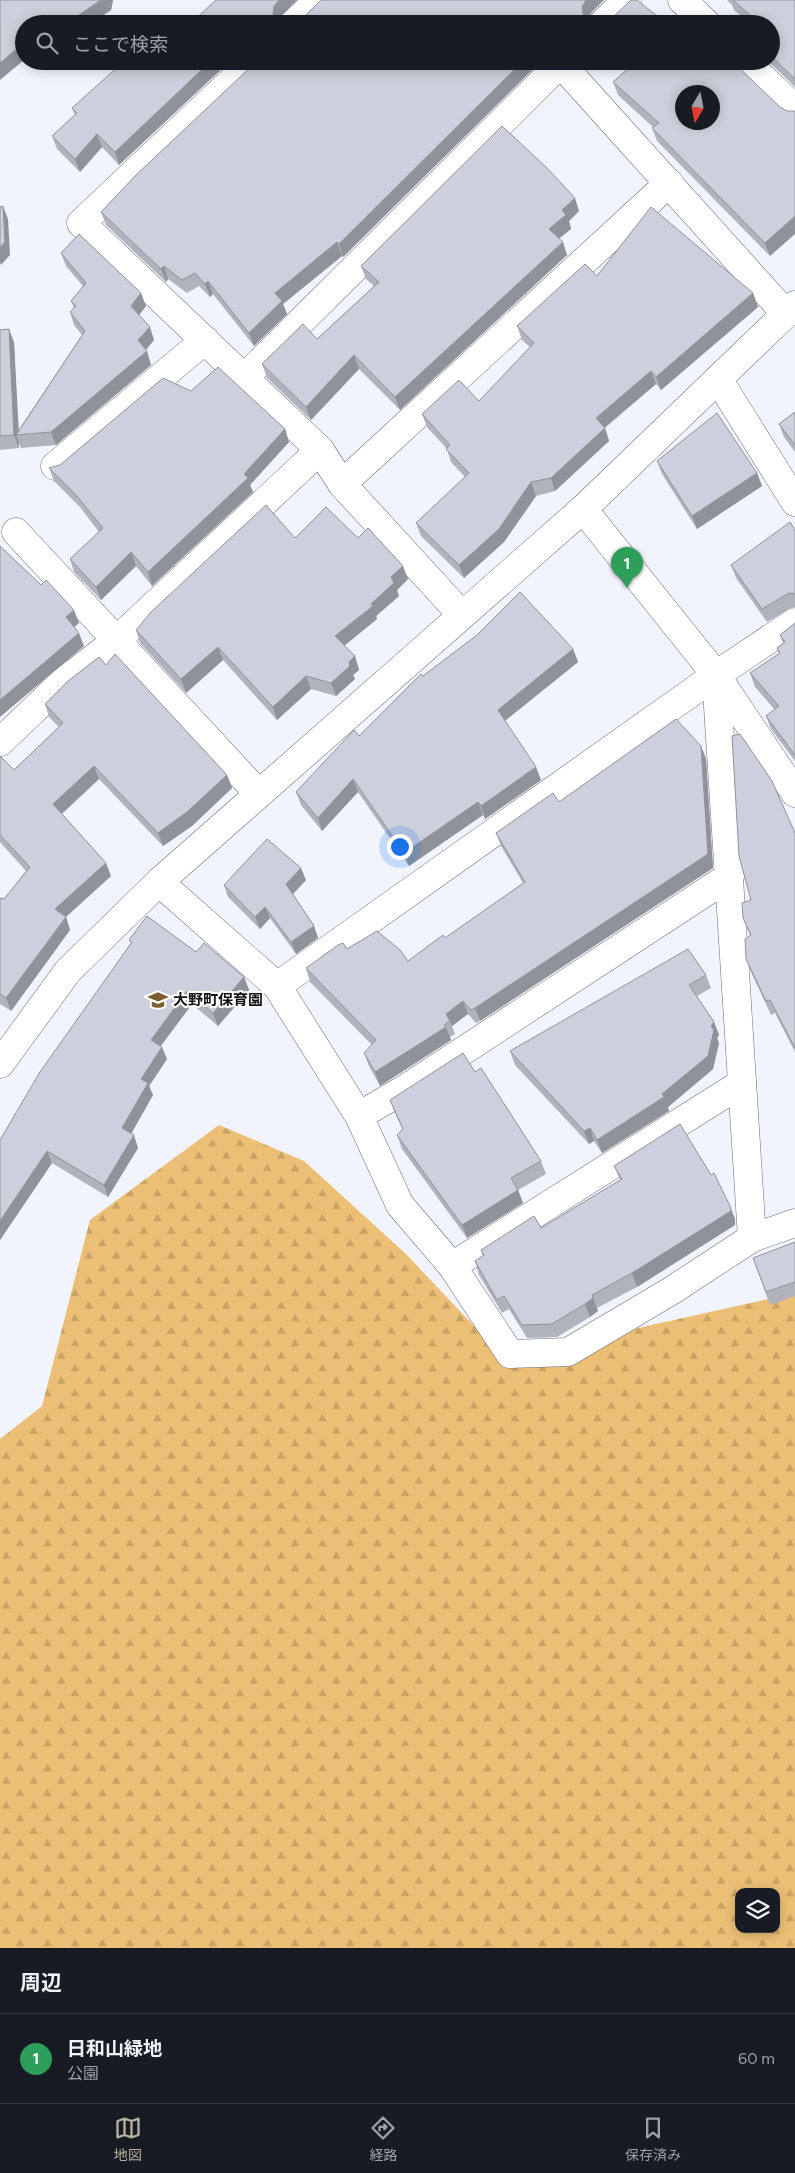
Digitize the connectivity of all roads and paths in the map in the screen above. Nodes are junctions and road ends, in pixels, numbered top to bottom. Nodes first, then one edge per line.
1 (319, 0) edge
2 (627, 0) edge
3 (682, 0) edge
4 (303, 15) edge
5 (611, 15) edge
6 (698, 15) edge
7 (243, 70) edge
8 (554, 70) edge
9 (569, 70) edge
10 (755, 70) edge
11 (795, 109) edge
12 (669, 183) junction
13 (791, 310) edge
14 (205, 340) junction
15 (244, 378) junction
16 (718, 379) junction
17 (320, 450) junction
18 (55, 466) edge
19 (342, 484) junction
20 (795, 502) edge
21 (583, 509) junction
22 (16, 532) dead end
23 (462, 614) junction
24 (795, 622) edge
25 (117, 640) junction
26 (716, 675) junction
27 (0, 742) edge
28 (259, 794) junction
29 (795, 794) edge
30 (730, 876) junction
31 (159, 882) junction
32 (277, 986) junction
33 (0, 1064) edge
34 (742, 1083) junction
35 (359, 1116) junction
36 (795, 1223) edge
37 (752, 1238) junction
38 (452, 1266) junction

1 - 4 street
2 - 5 street
3 - 6 street
7 - 14 street
8 - 15 street
9 - 12 street
10 - 11 street
12 - 13 street
12 - 19 street
13 - 16 street
14 - 15 street
14 - 18 street
15 - 17 street
16 - 20 street
16 - 21 street
17 - 19 street
17 - 25 street
19 - 23 street
21 - 23 street
21 - 26 street
22 - 25 street
23 - 28 street
24 - 26 street
25 - 27 street
25 - 28 street
26 - 29 street
26 - 30 street
26 - 32 street
28 - 31 street
30 - 34 street
30 - 35 street
31 - 32 street
31 - 33 street
32 - 35 street
34 - 37 street
34 - 38 street
35 - 38 street
36 - 37 street
37 - 38 street

